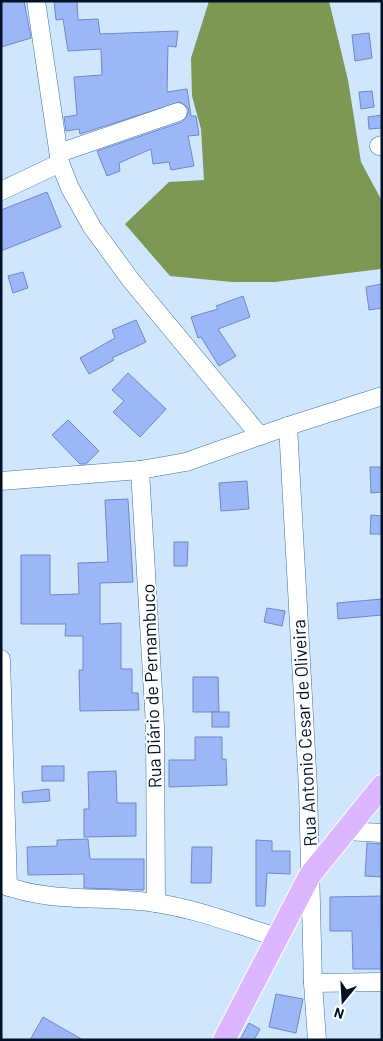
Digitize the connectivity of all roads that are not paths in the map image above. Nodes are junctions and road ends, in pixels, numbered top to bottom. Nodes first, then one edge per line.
1 (36, 1) edge
2 (178, 112) dead end
3 (59, 158) junction
4 (1, 191) edge
5 (382, 396) edge
6 (288, 426) junction
7 (260, 436) junction
8 (140, 470) junction
9 (1, 481) edge
10 (1, 659) edge
11 (382, 786) edge
12 (344, 831) junction
13 (382, 833) edge
14 (310, 875) junction
15 (5, 886) edge
16 (156, 903) junction
17 (277, 938) junction
18 (382, 982) edge
19 (312, 983) junction
20 (224, 1040) edge
21 (317, 1040) edge

1 - 3 street
2 - 3 street
3 - 4 street
3 - 7 street
5 - 6 street
6 - 7 street
6 - 14 street, Rua Antonio Cesar de Oliveira
7 - 8 street
8 - 9 street
8 - 16 street, Rua Diário de Pernambuco
10 - 15 street
11 - 12 main road
12 - 13 street
12 - 14 main road
14 - 17 main road
14 - 19 street, Rua Antonio Cesar de Oliveira
15 - 16 street
16 - 17 street
17 - 20 main road
18 - 19 street
19 - 21 street, Rua Antonio Cesar de Oliveira

